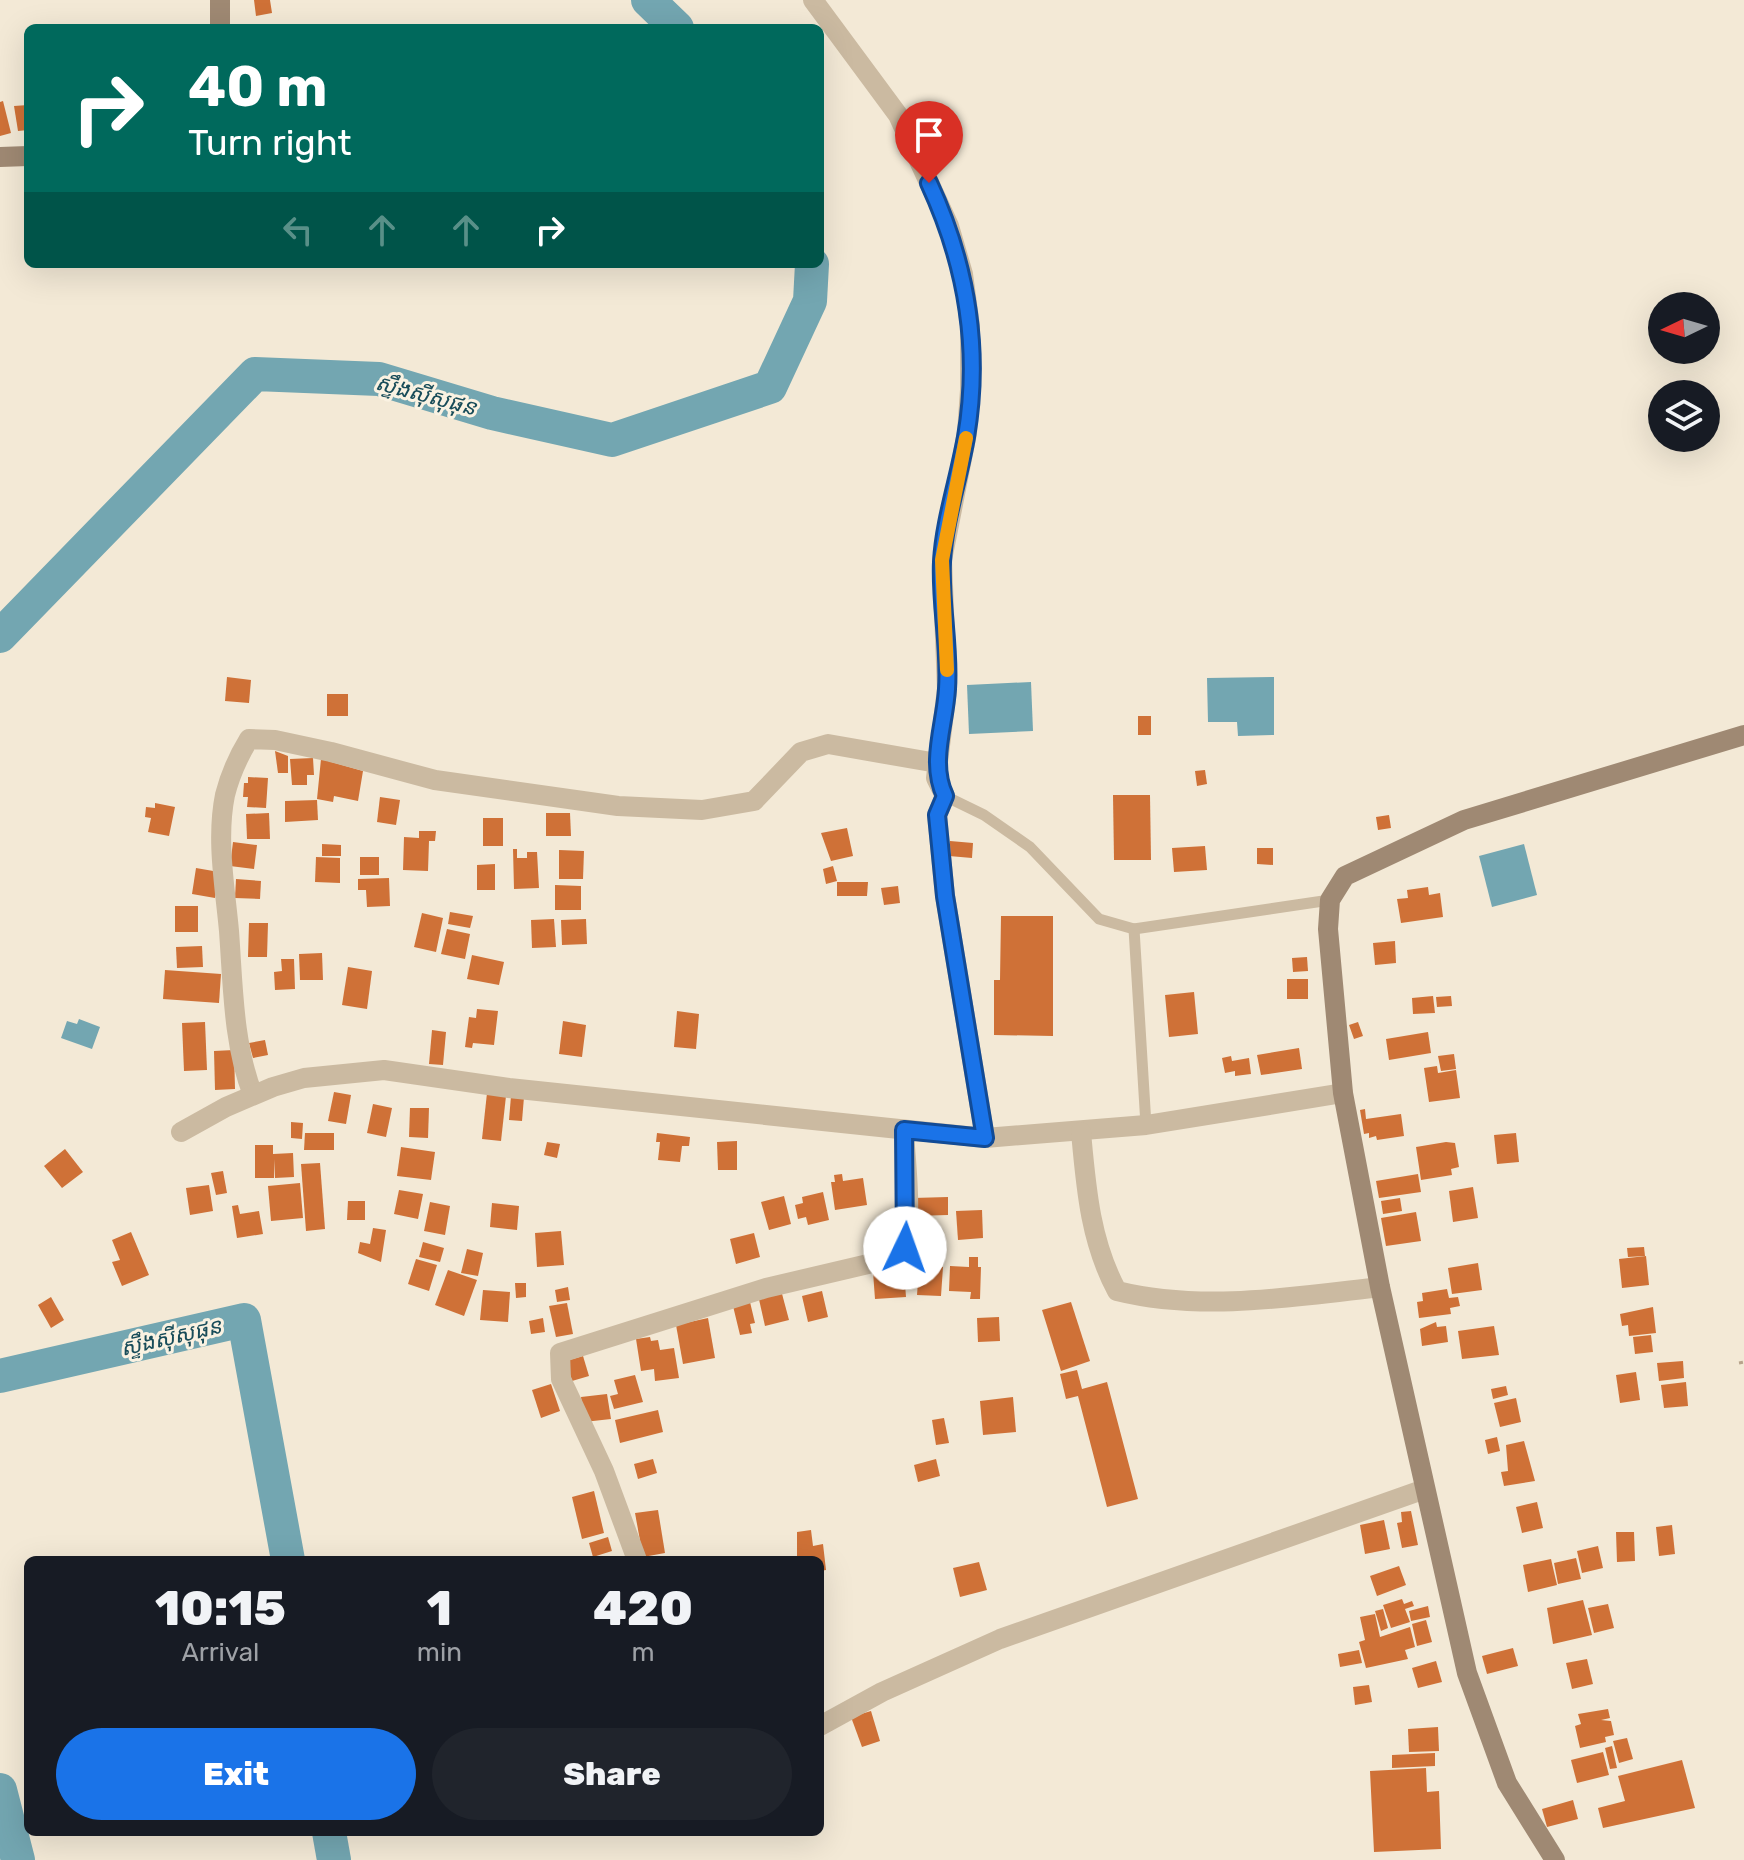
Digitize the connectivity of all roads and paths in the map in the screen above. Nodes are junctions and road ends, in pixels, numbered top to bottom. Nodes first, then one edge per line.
1 (220, 0) edge
2 (813, 0) edge
3 (220, 24) edge
4 (24, 156) edge
5 (0, 157) edge
6 (1744, 735) edge
7 (937, 763) junction
8 (945, 796) junction
9 (1330, 900) junction
10 (1134, 929) junction
11 (1343, 1093) junction
12 (253, 1095) junction
13 (1146, 1125) junction
14 (904, 1130) junction
15 (181, 1132) dead end
16 (1081, 1132) junction
17 (985, 1138) junction
18 (1380, 1287) junction
19 (1425, 1489) junction
20 (636, 1556) edge
21 (824, 1724) edge
22 (1555, 1860) edge

1 - 3 main road
2 - 7 street
4 - 5 main road
6 - 9 main road
7 - 8 street
7 - 12 street
8 - 10 lane
8 - 17 street
9 - 10 lane
9 - 11 main road
10 - 13 lane
11 - 13 street
11 - 18 main road
12 - 14 street
12 - 15 street
13 - 16 street
14 - 17 street
14 - 20 street
16 - 17 street
16 - 18 street
18 - 19 main road
19 - 21 street
19 - 22 main road

